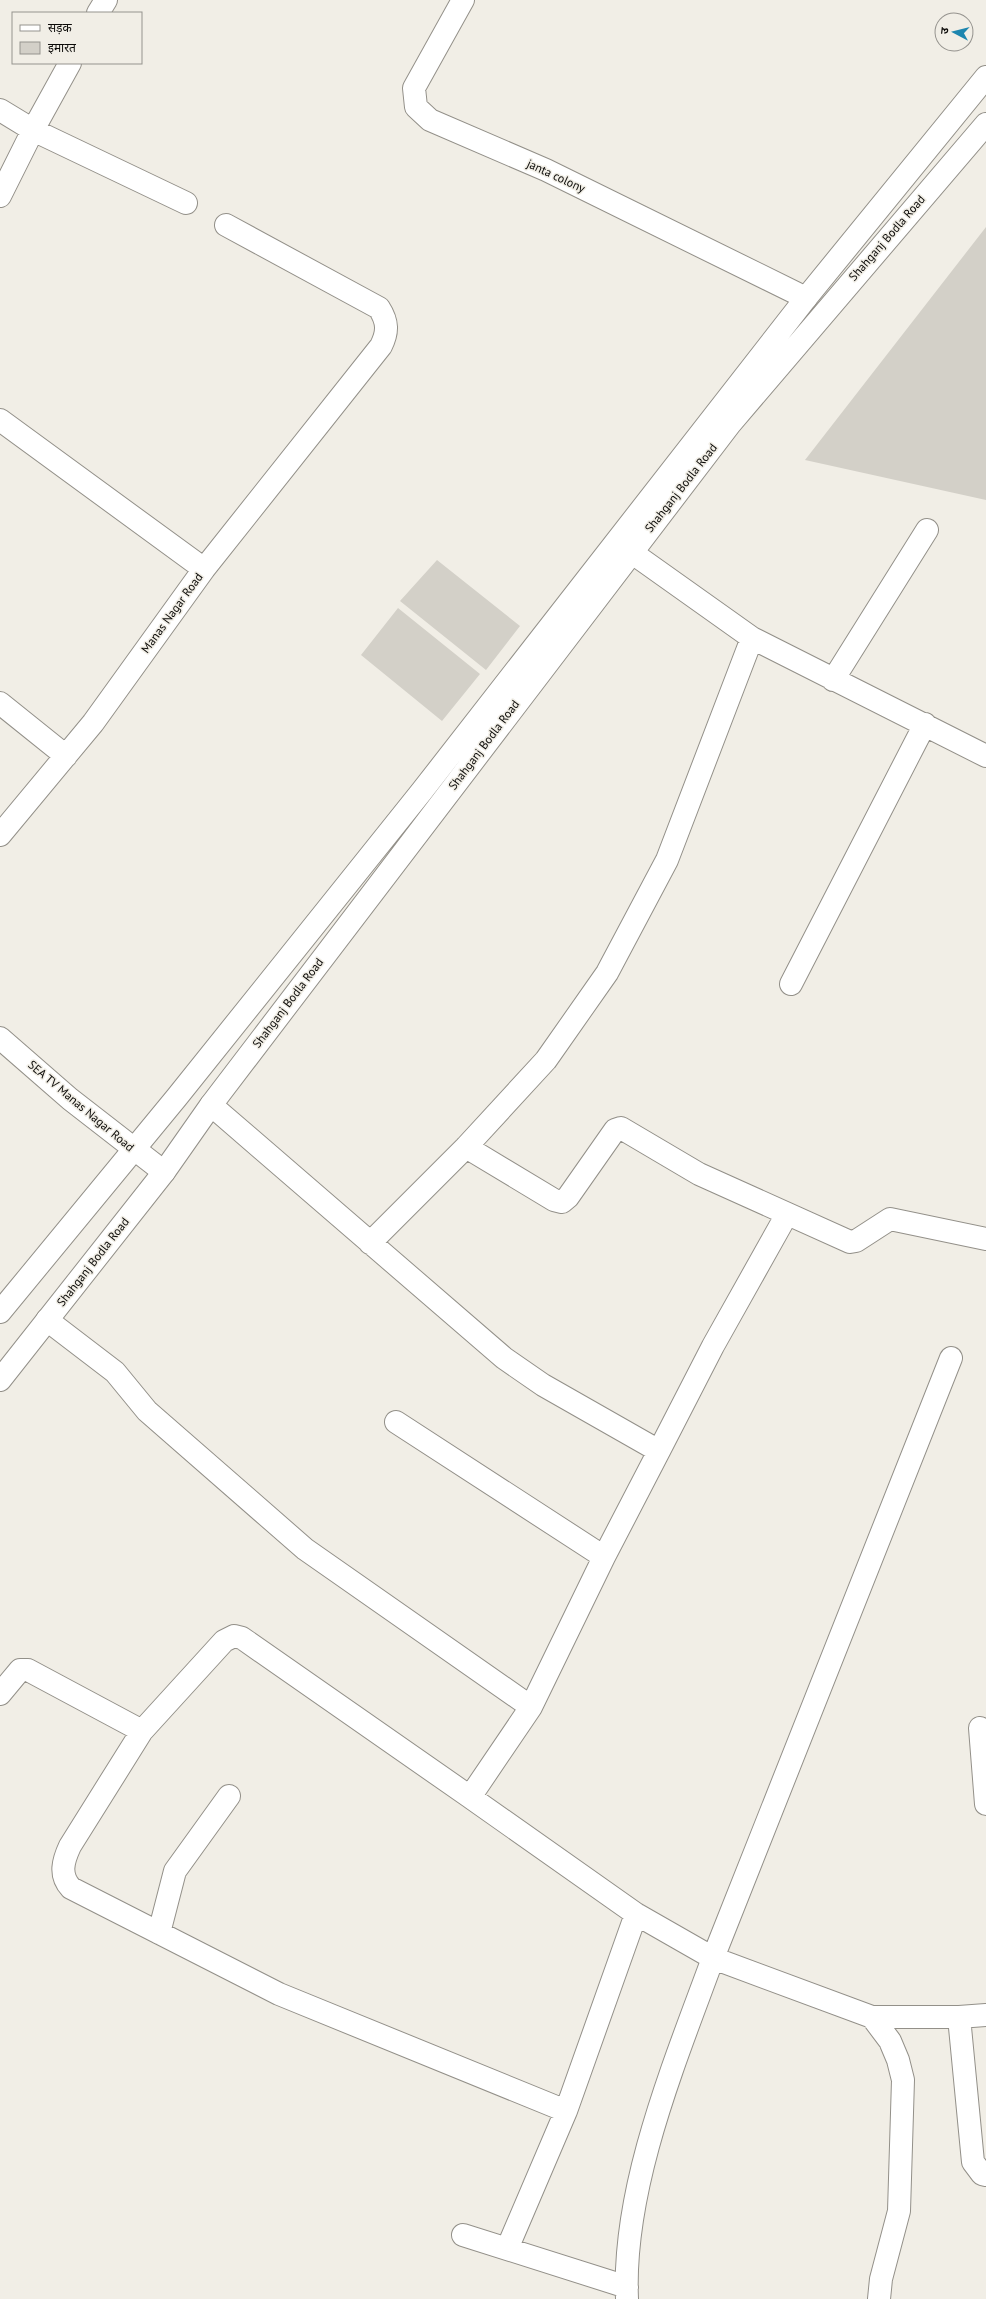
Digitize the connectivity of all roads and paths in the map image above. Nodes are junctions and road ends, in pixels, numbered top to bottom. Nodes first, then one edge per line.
1 (106, 0) edge
2 (463, 0) edge
3 (99, 12) edge
4 (69, 64) edge
5 (986, 77) edge
6 (0, 110) edge
7 (986, 124) edge
8 (33, 130) junction
9 (0, 196) edge
10 (186, 203) dead end
11 (226, 225) dead end
12 (806, 298) junction
13 (0, 421) edge
14 (927, 530) dead end
15 (631, 552) junction
16 (204, 569) junction
17 (752, 638) junction
18 (833, 680) junction
19 (0, 703) edge
20 (925, 724) junction
21 (66, 756) junction
22 (986, 756) edge
23 (0, 835) edge
24 (791, 984) dead end
25 (0, 1038) edge
26 (211, 1105) junction
27 (466, 1147) junction
28 (134, 1150) junction
29 (164, 1172) junction
30 (787, 1214) junction
31 (986, 1238) edge
32 (370, 1243) junction
33 (0, 1312) edge
34 (47, 1320) junction
35 (951, 1358) dead end
36 (0, 1380) edge
37 (396, 1422) dead end
38 (659, 1451) junction
39 (604, 1557) junction
40 (0, 1694) edge
41 (532, 1707) junction
42 (980, 1728) dead end
43 (142, 1731) junction
44 (229, 1796) dead end
45 (470, 1797) junction
46 (986, 1804) edge
47 (636, 1914) junction
48 (159, 1933) junction
49 (713, 1958) junction
50 (986, 2015) edge
51 (872, 2017) junction
52 (959, 2018) junction
53 (566, 2111) junction
54 (986, 2175) edge
55 (463, 2234) dead end
56 (507, 2249) junction
57 (627, 2293) edge
58 (879, 2299) edge

1 - 3 street
2 - 12 street, janta colony
4 - 8 street
5 - 12 street
6 - 8 street
7 - 15 street, Shahganj Bodla Road
8 - 9 street
8 - 10 street
11 - 16 street
12 - 28 street
13 - 16 street, Manas Nagar Road
14 - 18 street
15 - 17 street
15 - 26 street, Shahganj Bodla Road
16 - 21 street, Manas Nagar Road
17 - 18 street
17 - 27 street
18 - 20 street
19 - 21 street
20 - 22 street
20 - 24 street
21 - 23 street, Manas Nagar Road
25 - 28 street, SEA TV Manas Nagar Road
26 - 29 street, Shahganj Bodla Road
26 - 32 street
27 - 30 street
27 - 32 street
28 - 29 street, SEA TV Manas Nagar Road
28 - 33 street
29 - 34 street, Shahganj Bodla Road
30 - 31 street
30 - 38 street
32 - 38 street
34 - 36 street, Shahganj Bodla Road
34 - 41 street
35 - 49 street
37 - 39 street
38 - 39 street
39 - 41 street
40 - 43 street
41 - 45 street
42 - 46 street
43 - 45 street
43 - 48 street
44 - 48 street
45 - 47 street
47 - 49 street
47 - 53 street
48 - 53 street
49 - 51 street
49 - 57 street
50 - 52 street
51 - 52 street
51 - 58 street
52 - 54 street
53 - 56 street
55 - 56 street
56 - 57 street

